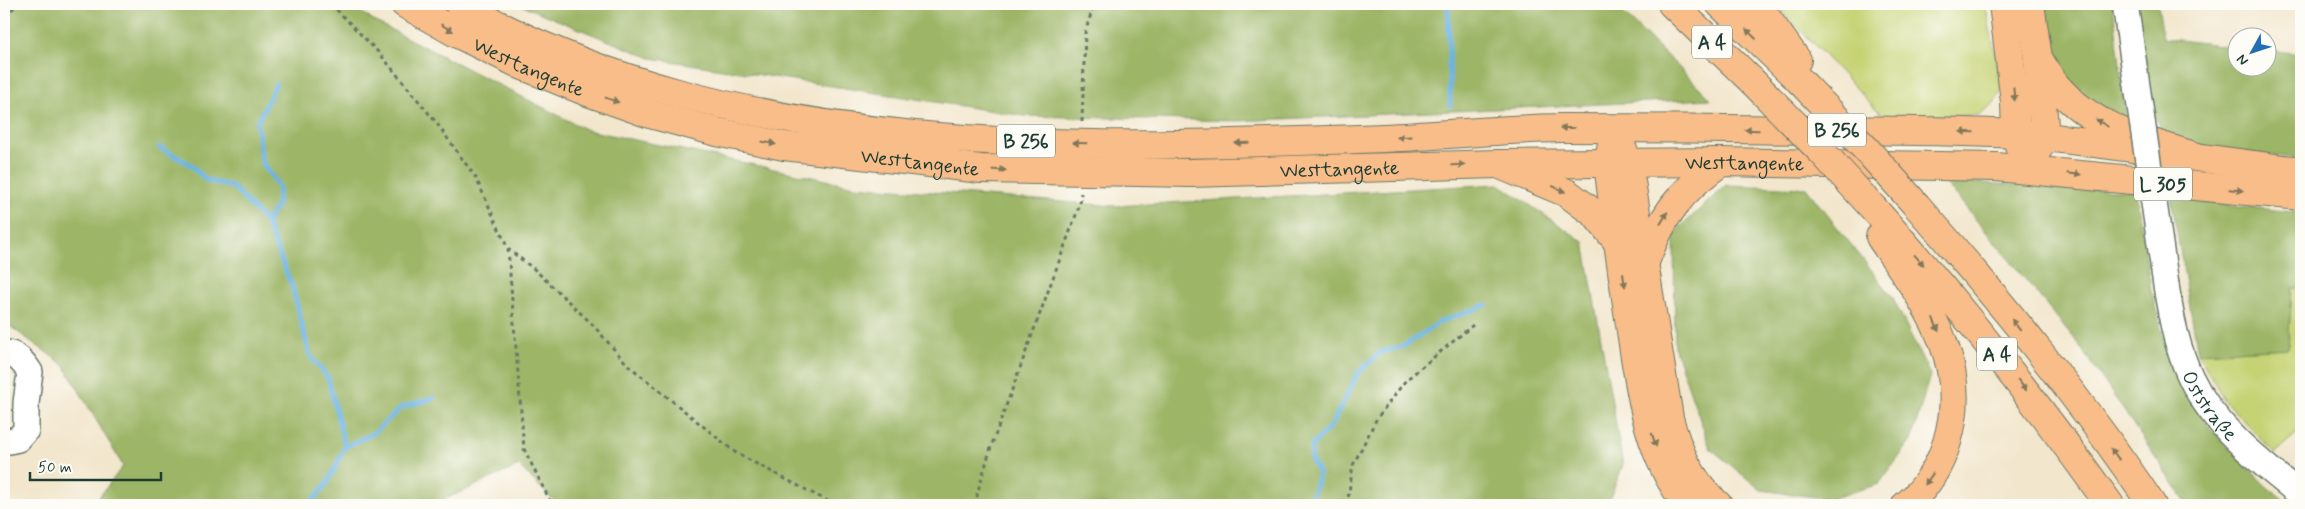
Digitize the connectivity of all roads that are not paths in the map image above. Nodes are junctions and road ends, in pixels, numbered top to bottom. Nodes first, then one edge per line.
1 (405, 4) edge
2 (459, 4) edge
3 (1672, 4) edge
4 (1720, 4) edge
5 (1757, 4) edge
6 (2003, 4) edge
7 (2030, 4) edge
8 (2125, 4) edge
9 (2038, 58) junction
10 (1805, 80) junction
11 (1615, 129) junction
12 (2016, 135) junction
13 (2045, 137) junction
14 (2197, 157) junction
15 (1721, 162) junction
16 (1618, 163) junction
17 (1498, 164) junction
18 (2026, 169) junction
19 (2301, 171) edge
20 (2301, 196) edge
21 (1868, 211) junction
22 (1618, 241) junction
23 (1645, 262) junction
24 (4, 353) edge
25 (4, 442) edge
26 (2301, 495) edge
27 (1688, 505) edge
28 (1718, 505) edge
29 (1906, 505) edge
30 (2110, 505) edge
31 (2152, 505) edge

1 -> 17 main road, Westtangente / B 256
11 -> 2 main road, Westtangente / B 256
3 - 21 main road, A 4, bridge
10 -> 4 main road, A 4
5 - 10 main road
6 -> 12 main road
7 - 9 main road
8 - 26 street, Oststraße, bridge
9 - 13 main road
14 -> 9 main road
31 -> 10 main road, A 4, bridge
12 -> 11 main road, Westtangente / B 256
11 - 16 main road
12 - 13 main road, Westtangente / L 305
12 - 18 main road
13 - 14 main road, Westtangente / L 305
13 - 18 main road
14 - 19 main road, Westtangente / L 305
15 - 16 main road, Westtangente / B 256
15 - 18 main road, Westtangente / B 256
23 -> 15 main road
16 - 17 main road, Westtangente / B 256
16 - 22 main road
16 - 23 main road
17 -> 22 main road
18 -> 20 main road, Westtangente / L 305
21 -> 29 main road
21 -> 30 main road, A 4
22 -> 27 main road
23 - 28 main road
24 - 25 street

